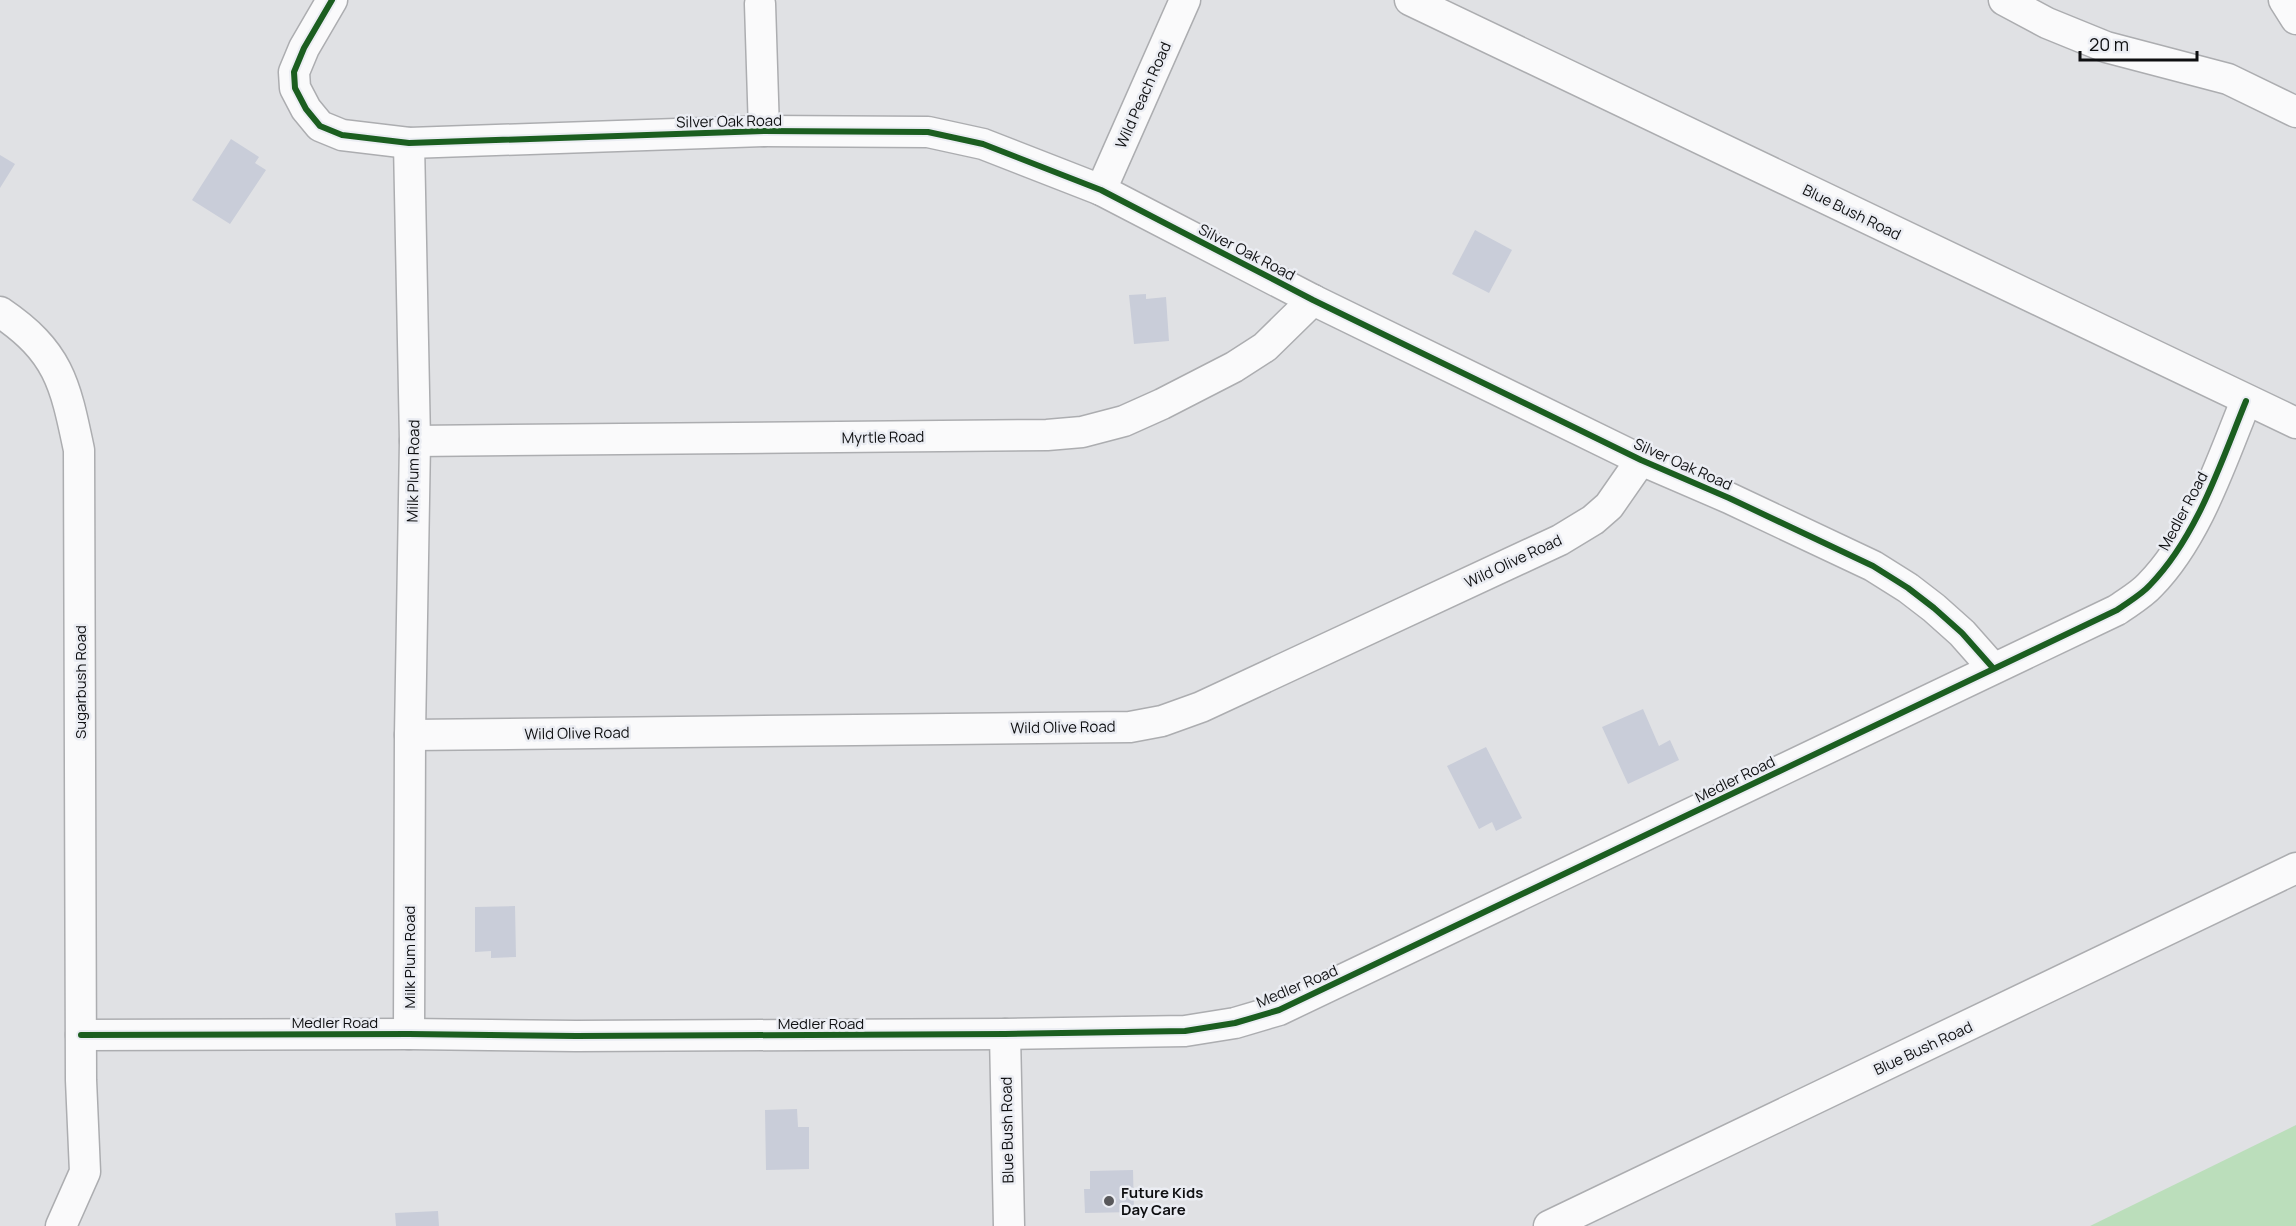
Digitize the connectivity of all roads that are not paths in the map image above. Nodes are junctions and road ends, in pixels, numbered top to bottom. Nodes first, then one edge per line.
1 (332, 0) edge
2 (1185, 0) edge
3 (1410, 0) edge
4 (2004, 0) edge
5 (2284, 0) edge
6 (760, 4) dead end
7 (2296, 19) edge
8 (2296, 112) edge
9 (764, 131) junction
10 (409, 143) junction
11 (1101, 190) junction
12 (1312, 300) junction
13 (0, 312) edge
14 (2246, 401) junction
15 (2296, 423) edge
16 (415, 441) junction
17 (1641, 460) junction
18 (1993, 668) junction
19 (410, 735) junction
20 (2296, 868) edge
21 (409, 1034) junction
22 (1005, 1034) junction
23 (81, 1035) junction
24 (61, 1226) edge
25 (1009, 1226) edge
26 (1549, 1226) edge

1 - 10 street
2 - 11 street, Wild Peach Road
3 - 14 street, Blue Bush Road
4 - 8 street
5 - 7 street
6 - 9 street
9 - 10 street, Silver Oak Road
9 - 11 street, Silver Oak Road
10 - 16 street, Milk Plum Road
11 - 12 street, Silver Oak Road
12 - 16 street, Myrtle Road
12 - 17 street, Silver Oak Road
13 - 23 street, Sugarbush Road
14 - 15 street, Blue Bush Road
14 - 18 street, Medler Road
16 - 19 street, Milk Plum Road
17 - 18 street, Silver Oak Road
17 - 19 street, Wild Olive Road
18 - 22 street, Medler Road
19 - 21 street, Milk Plum Road
20 - 26 street, Blue Bush Road
21 - 22 street, Medler Road
21 - 23 street, Medler Road
22 - 25 street, Blue Bush Road
23 - 24 street, Sugarbush Road

